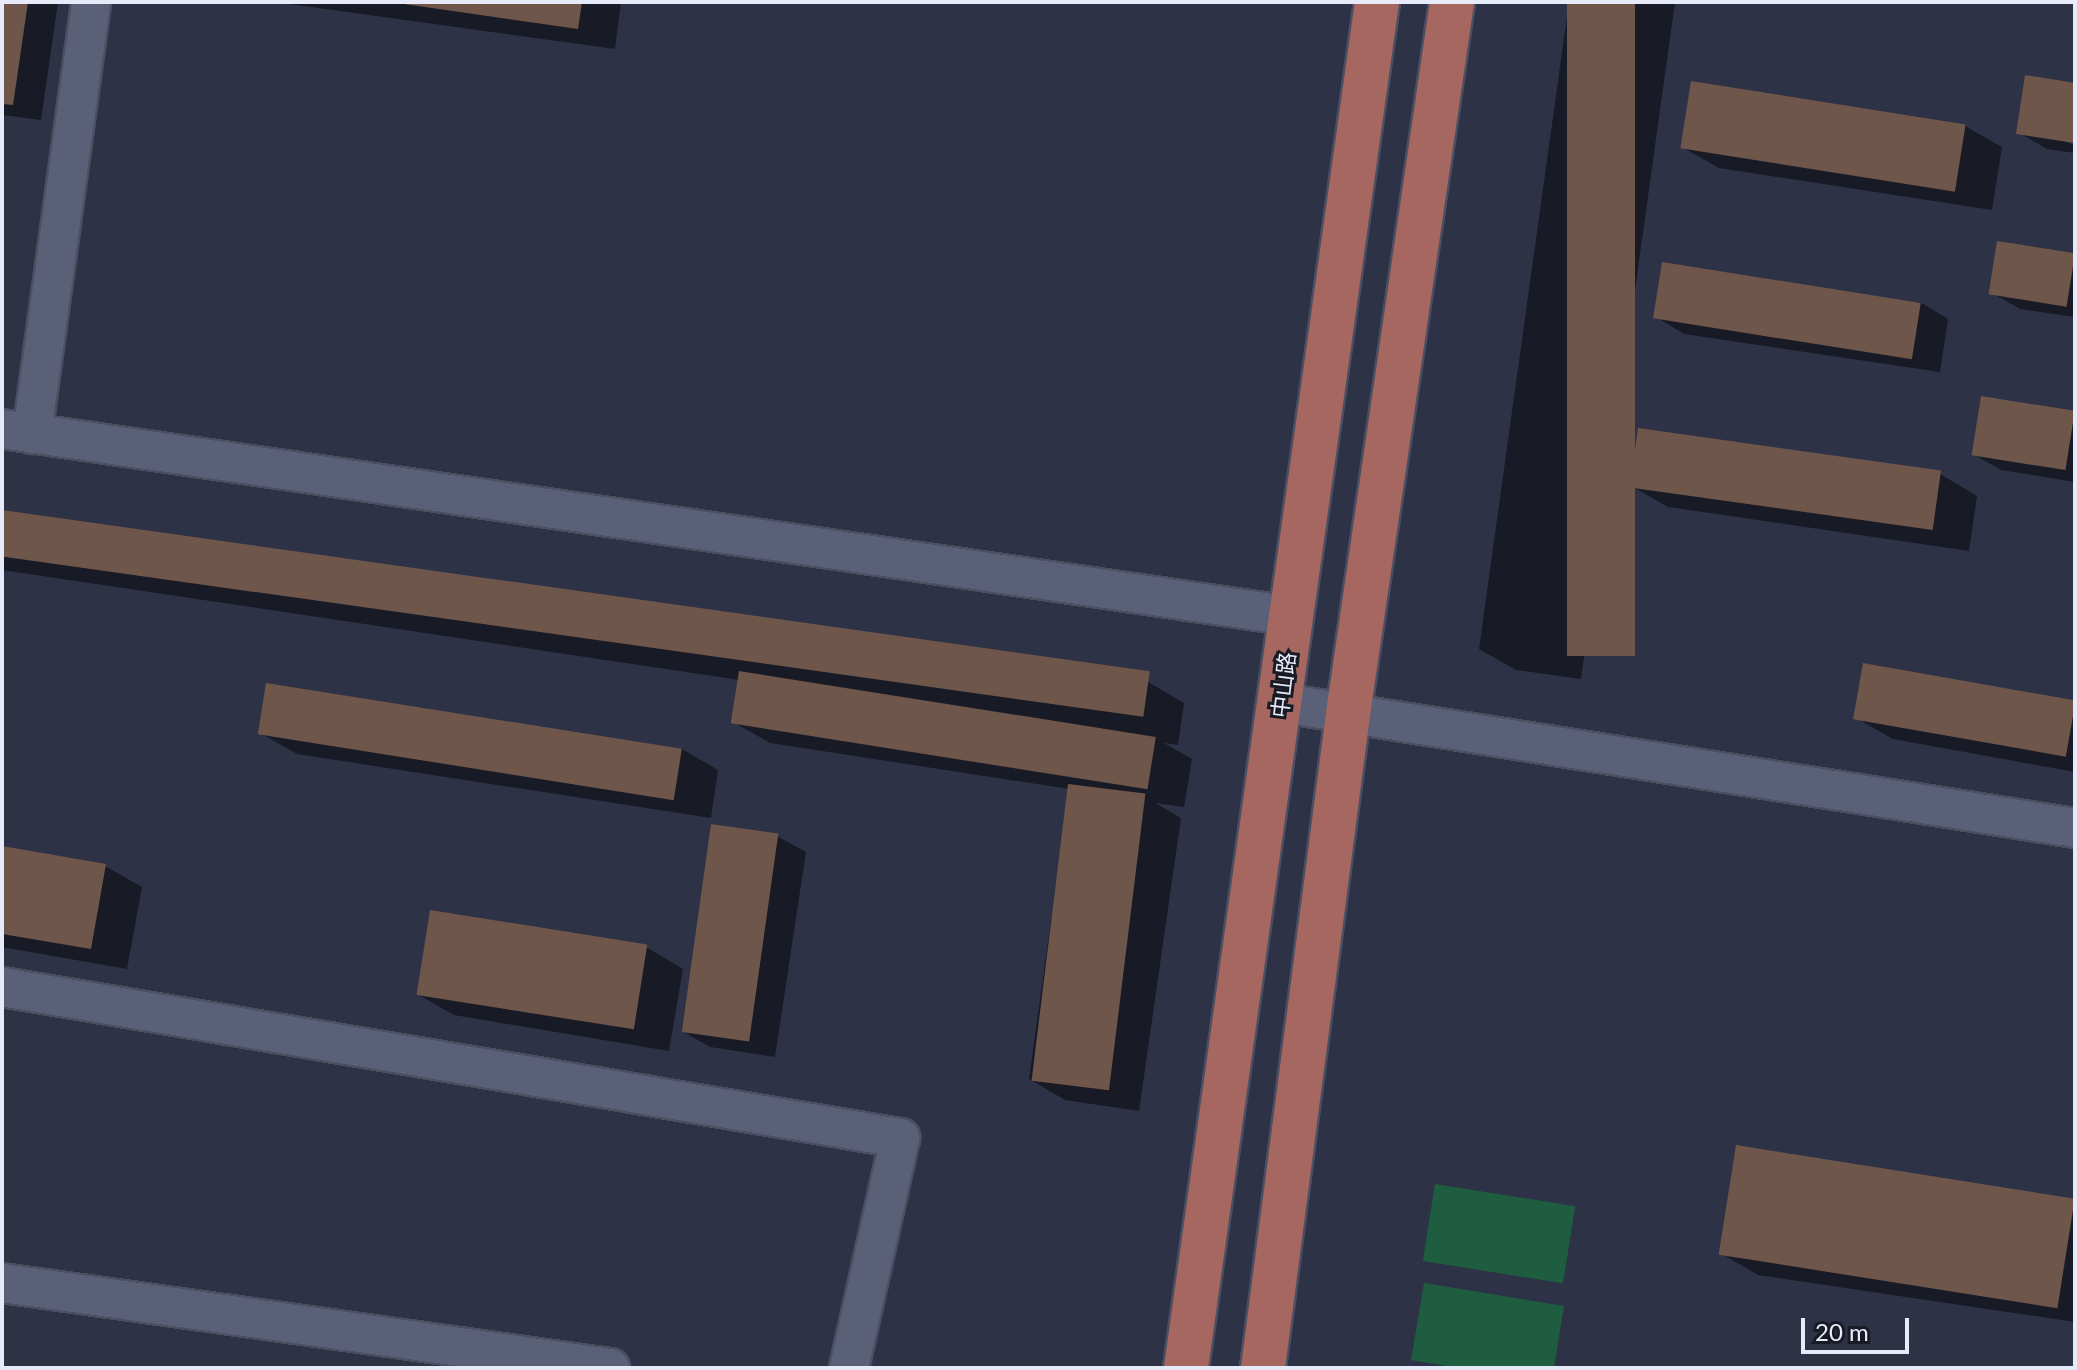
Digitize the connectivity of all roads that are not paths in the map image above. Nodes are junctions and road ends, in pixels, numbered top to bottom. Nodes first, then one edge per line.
1 (91, 2) edge
2 (1377, 2) edge
3 (1452, 2) edge
4 (17, 432) edge
5 (1291, 616) junction
6 (1282, 703) junction
7 (1348, 714) junction
8 (2075, 828) edge
9 (2, 987) edge
10 (2, 1283) edge
11 (610, 1368) edge
12 (849, 1368) edge
13 (1186, 1368) edge
14 (1263, 1368) edge

1 - 4 street
2 - 5 main road, 中山路
3 - 7 main road
4 - 5 street
5 - 6 main road, 中山路
6 - 7 street
6 - 13 main road, 中山路
7 - 8 street
7 - 14 main road
9 - 12 street
10 - 11 street

